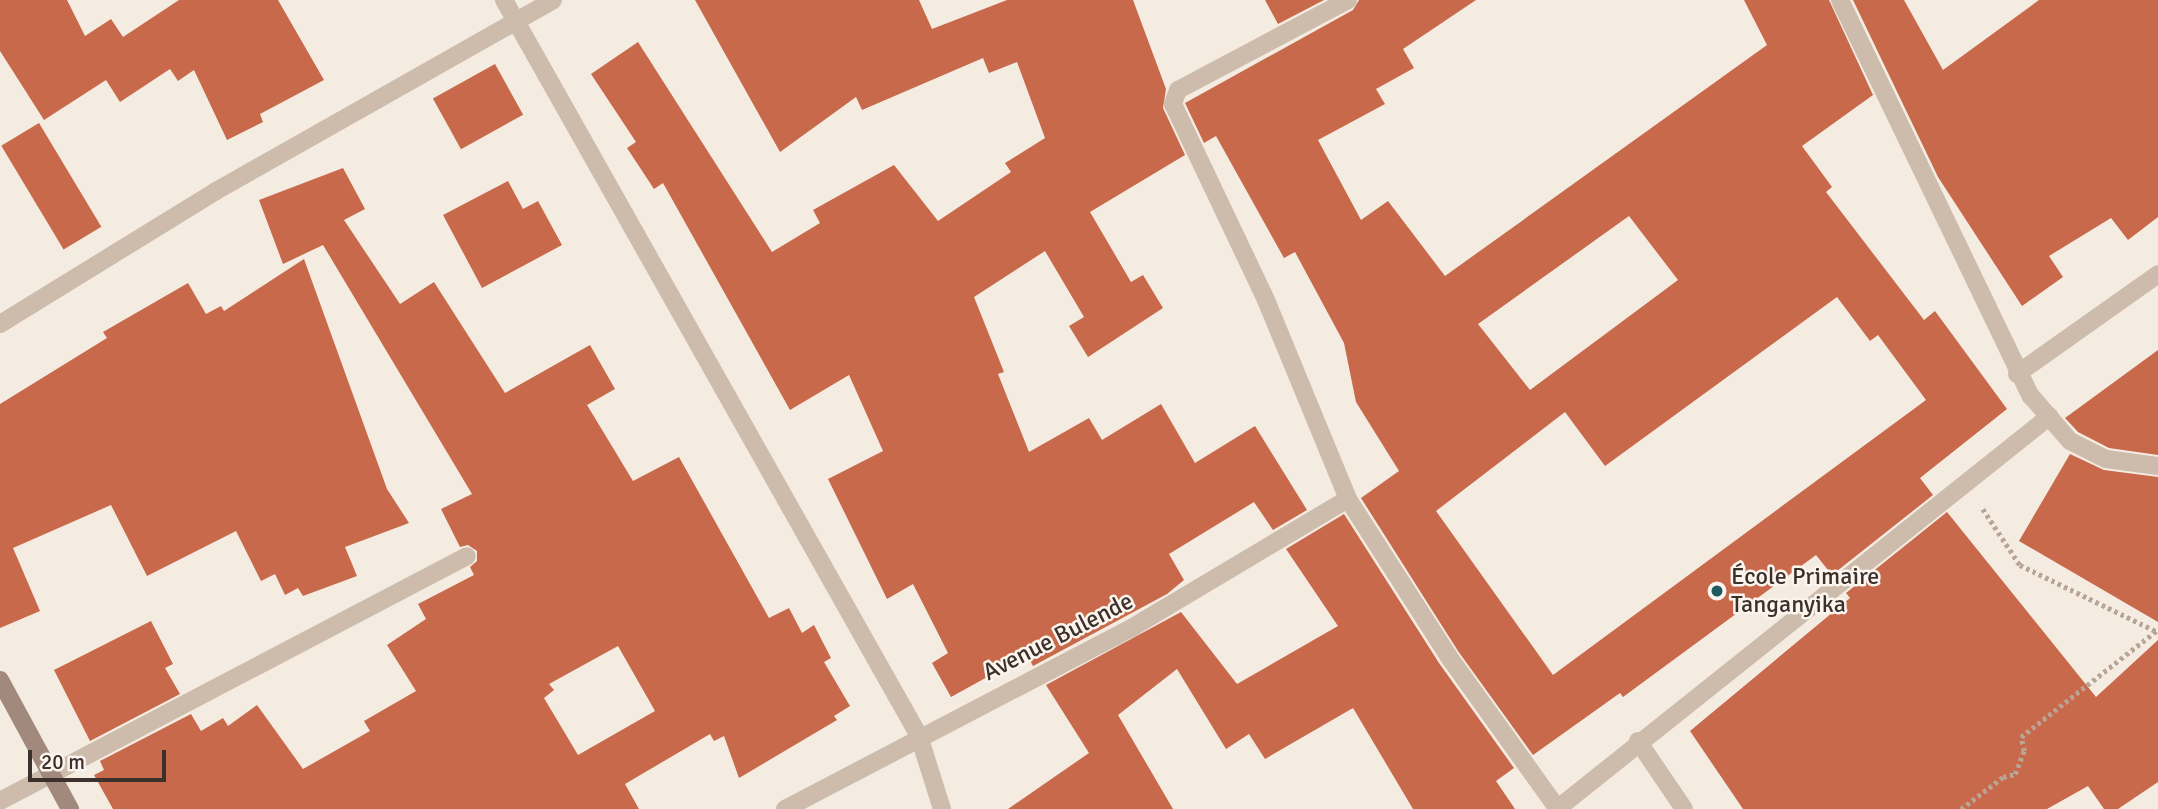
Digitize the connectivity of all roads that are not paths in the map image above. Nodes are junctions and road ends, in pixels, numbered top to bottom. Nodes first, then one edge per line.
1 (504, 0) edge
2 (553, 0) edge
3 (1348, 0) edge
4 (1840, 0) edge
5 (517, 22) junction
6 (2158, 274) edge
7 (0, 324) edge
8 (2017, 374) junction
9 (2050, 416) junction
10 (2158, 466) edge
11 (1348, 499) junction
12 (467, 556) dead end
13 (0, 680) edge
14 (919, 736) junction
15 (1638, 741) junction
16 (50, 773) junction
17 (0, 801) edge
18 (70, 809) edge
19 (785, 809) edge
20 (942, 809) edge
21 (1557, 809) edge
22 (1684, 809) edge

1 - 5 street
2 - 5 street
3 - 11 street
4 - 8 street
5 - 7 street
5 - 14 street
6 - 8 street
8 - 9 street
9 - 10 street
9 - 15 street
11 - 14 street, Avenue Bulende
11 - 21 street
12 - 16 street
13 - 16 street
14 - 19 street, Avenue Bulende
14 - 20 street
15 - 21 street
15 - 22 street
16 - 17 street
16 - 18 street

